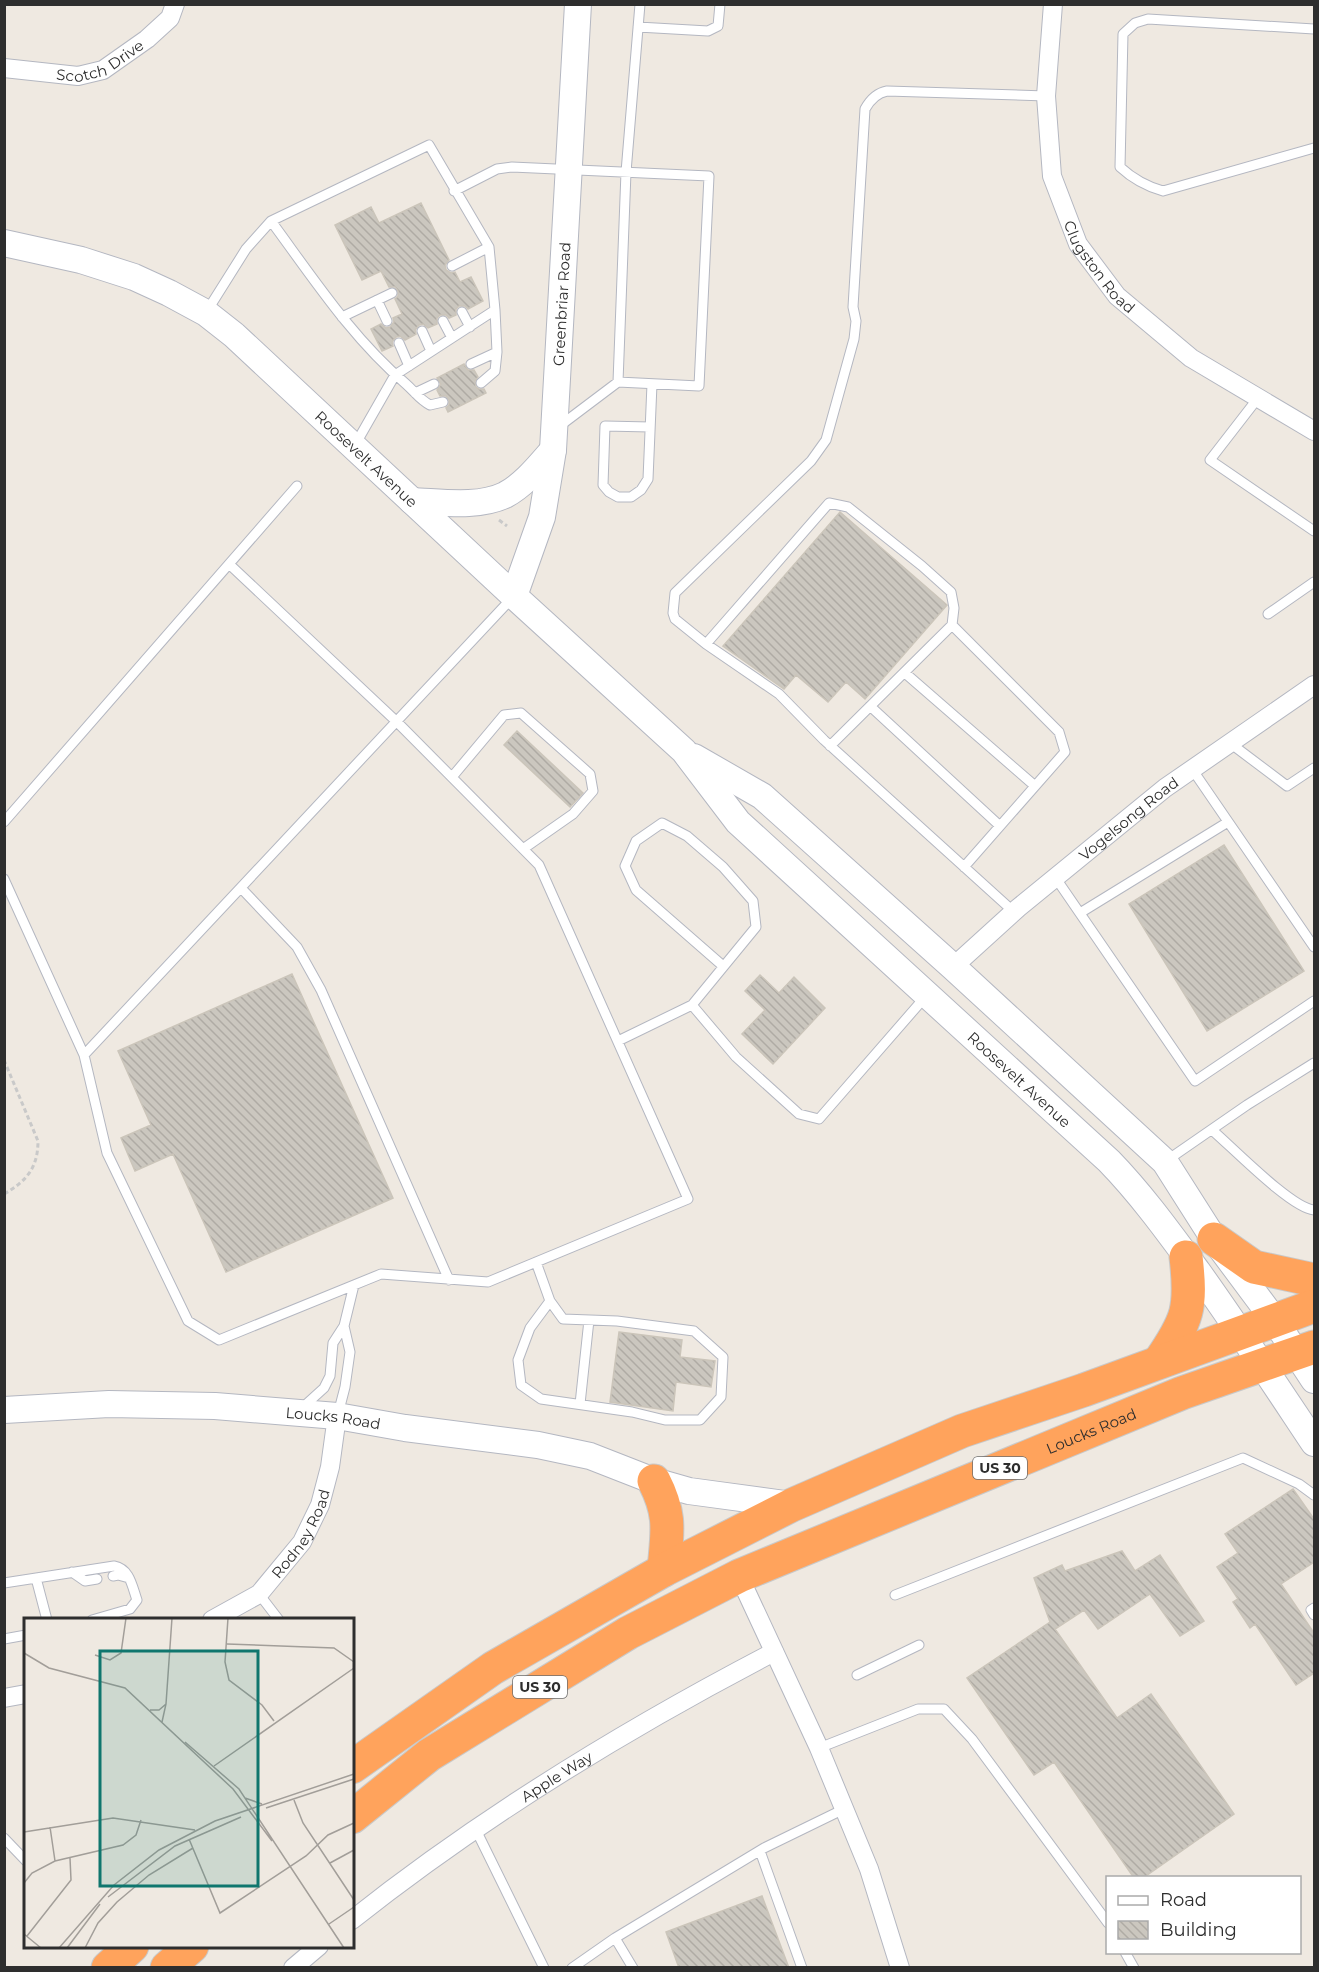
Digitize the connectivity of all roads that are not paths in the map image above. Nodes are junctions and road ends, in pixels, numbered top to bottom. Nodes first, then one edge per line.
1 (175, 4) edge
2 (578, 4) edge
3 (640, 4) edge
4 (720, 4) edge
5 (1053, 4) edge
6 (638, 27) junction
7 (1314, 29) edge
8 (4, 68) edge
9 (1046, 96) junction
10 (1314, 148) edge
11 (567, 170) junction
12 (626, 172) junction
13 (454, 191) junction
14 (271, 221) junction
15 (4, 243) edge
16 (489, 247) junction
17 (452, 266) dead end
18 (392, 293) dead end
19 (377, 300) junction
20 (495, 310) junction
21 (462, 312) dead end
22 (206, 313) junction
23 (342, 317) junction
24 (387, 321) dead end
25 (443, 321) dead end
26 (470, 327) junction
27 (422, 332) dead end
28 (452, 338) junction
29 (399, 343) dead end
30 (432, 351) junction
31 (497, 352) junction
32 (471, 364) dead end
33 (409, 366) junction
34 (395, 375) junction
35 (618, 382) junction
36 (481, 383) dead end
37 (434, 384) dead end
38 (652, 384) junction
39 (415, 393) junction
40 (1258, 398) junction
41 (443, 402) dead end
42 (650, 427) junction
43 (1314, 431) edge
44 (554, 440) junction
45 (354, 447) junction
46 (297, 486) dead end
47 (412, 501) junction
48 (1314, 531) edge
49 (229, 564) junction
50 (1314, 582) edge
51 (514, 596) junction
52 (1268, 614) dead end
53 (952, 625) junction
54 (706, 644) junction
55 (905, 673) junction
56 (1314, 685) edge
57 (870, 706) junction
58 (397, 722) junction
59 (1230, 743) junction
60 (830, 746) junction
61 (684, 751) junction
62 (1314, 768) edge
63 (1192, 769) junction
64 (452, 777) junction
65 (1035, 786) junction
66 (4, 822) edge
67 (1228, 822) junction
68 (1000, 826) junction
69 (764, 847) junction
70 (523, 849) junction
71 (964, 867) junction
72 (1055, 877) junction
73 (4, 879) edge
74 (241, 888) junction
75 (1014, 912) junction
76 (1080, 913) junction
77 (1314, 947) edge
78 (723, 966) junction
79 (953, 968) junction
80 (927, 995) junction
81 (1314, 1001) edge
82 (692, 1005) junction
83 (618, 1041) junction
84 (84, 1055) junction
85 (1314, 1063) edge
86 (1212, 1130) junction
87 (1165, 1162) junction
88 (1314, 1210) edge
89 (1214, 1239) junction
90 (1186, 1257) junction
91 (536, 1262) junction
92 (449, 1280) junction
93 (1314, 1280) edge
94 (354, 1285) junction
95 (550, 1301) junction
96 (1314, 1306) edge
97 (589, 1320) junction
98 (1275, 1321) junction
99 (344, 1326) junction
100 (1241, 1333) junction
101 (1305, 1350) edge
102 (1159, 1362) junction
103 (1263, 1365) junction
104 (1314, 1380) edge
105 (580, 1404) junction
106 (4, 1410) edge
107 (297, 1413) junction
108 (338, 1416) junction
109 (1314, 1443) edge
110 (654, 1482) junction
111 (1314, 1495) edge
112 (792, 1505) junction
113 (664, 1570) junction
114 (72, 1572) junction
115 (113, 1576) dead end
116 (739, 1576) junction
117 (36, 1578) junction
118 (129, 1578) junction
119 (97, 1579) dead end
120 (4, 1583) edge
121 (259, 1594) junction
122 (896, 1594) dead end
123 (1314, 1608) edge
124 (1314, 1615) edge
125 (46, 1618) edge
126 (99, 1618) edge
127 (216, 1618) edge
128 (277, 1618) edge
129 (24, 1635) edge
130 (4, 1639) edge
131 (919, 1645) dead end
132 (774, 1652) junction
133 (857, 1675) dead end
134 (24, 1694) edge
135 (4, 1698) edge
136 (819, 1748) junction
137 (354, 1766) edge
138 (844, 1809) junction
139 (354, 1815) edge
140 (475, 1828) junction
141 (4, 1838) edge
142 (760, 1851) junction
143 (24, 1859) edge
144 (354, 1918) edge
145 (1106, 1922) edge
146 (615, 1938) junction
147 (131, 1948) edge
148 (191, 1948) edge
149 (318, 1948) edge
150 (1126, 1954) edge
151 (108, 1968) edge
152 (168, 1968) edge
153 (293, 1968) edge
154 (543, 1968) edge
155 (572, 1968) edge
156 (633, 1968) edge
157 (802, 1968) edge
158 (900, 1968) edge
159 (1134, 1968) edge

1 - 8 street, Scotch Drive
2 - 11 main road, Greenbriar Road
3 - 6 lane
4 - 6 lane
5 - 9 street, Clugston Road
6 - 12 lane
7 - 10 lane
9 - 40 street, Clugston Road
9 - 54 lane
11 - 12 lane
11 - 13 lane
11 - 44 main road, Greenbriar Road
12 - 35 lane
12 - 38 lane
13 - 14 lane
13 - 16 lane
14 - 22 lane
14 - 23 lane
15 - 22 main road, Roosevelt Avenue
16 - 17 lane
16 - 20 lane
18 - 19 lane
19 - 23 lane
19 - 24 lane
20 - 26 lane
20 - 31 lane
21 - 26 lane
22 - 45 main road, Roosevelt Avenue
23 - 34 lane
25 - 28 lane
26 - 28 lane
27 - 30 lane
28 - 30 lane
29 - 33 lane
30 - 33 lane
31 - 32 lane
31 - 36 lane
33 - 34 lane
34 - 39 lane
34 - 45 lane
35 - 38 lane
35 - 44 lane
37 - 39 lane
38 - 42 lane
39 - 41 lane
40 - 43 street, Clugston Road
40 - 48 lane
42 - 42 lane
44 - 47 main road
44 - 51 main road, Greenbriar Road
45 - 47 main road, Roosevelt Avenue
46 - 49 lane
47 - 51 main road, Roosevelt Avenue
49 - 58 lane
49 - 66 lane
50 - 52 lane
51 - 58 lane
51 - 61 main road, Roosevelt Avenue
53 - 54 lane
53 - 55 lane
53 - 65 lane
54 - 60 lane
55 - 57 lane
55 - 65 lane
56 - 59 street, Vogelsong Road
57 - 60 lane
57 - 68 lane
58 - 64 lane
58 - 74 lane
59 - 62 lane
59 - 63 street, Vogelsong Road
60 - 71 lane
61 - 69 main road, Roosevelt Avenue
61 - 79 main road, Roosevelt Avenue
63 - 67 lane
63 - 72 street, Vogelsong Road
64 - 70 lane
64 - 70 lane
65 - 68 lane
67 - 76 lane
67 - 77 lane
68 - 71 lane
69 - 79 main road
69 - 80 main road, Roosevelt Avenue
70 - 83 lane
71 - 75 lane
72 - 75 street, Vogelsong Road
72 - 76 lane
73 - 84 lane
74 - 84 lane
74 - 92 lane
75 - 79 street, Vogelsong Road
76 - 81 lane
78 - 78 lane
78 - 82 lane
79 - 87 main road, Roosevelt Avenue
80 - 82 lane
80 - 90 main road, Roosevelt Avenue
82 - 83 lane
83 - 91 lane
84 - 94 lane
85 - 86 lane
86 - 87 lane
86 - 88 lane
87 - 89 main road, Roosevelt Avenue
89 - 93 highway
89 - 98 main road, Roosevelt Avenue
90 - 100 main road, Roosevelt Avenue
90 - 102 highway
91 - 92 lane
91 - 95 lane
92 - 94 lane
94 - 99 lane
95 - 97 lane
95 - 105 lane
96 - 98 highway, US 30
97 - 105 lane
97 - 105 lane
98 - 100 highway, US 30
98 - 101 main road, Roosevelt Avenue
99 - 107 lane
99 - 108 lane
100 - 102 highway, US 30
100 - 103 main road, Roosevelt Avenue
101 - 103 highway, Loucks Road / US 30
101 - 104 main road, Roosevelt Avenue
102 - 112 highway, US 30
103 - 109 main road, Roosevelt Avenue
103 - 116 highway, Loucks Road / US 30
106 - 107 main road, Loucks Road
107 - 108 main road, Loucks Road
108 - 110 main road, Loucks Road
108 - 121 street, Rodney Road
110 - 112 main road, Loucks Road
110 - 113 highway
111 - 122 lane
112 - 113 highway, US 30 / US 30
113 - 137 highway, US 30 / US 30
114 - 117 lane
114 - 118 lane
114 - 119 lane
115 - 118 lane
116 - 132 street
116 - 139 highway, US 30 / US 30
117 - 120 lane
117 - 125 lane
118 - 126 lane
121 - 127 street, Rodney Road
121 - 128 lane
123 - 124 lane
129 - 130 lane
131 - 133 lane
132 - 136 street
132 - 140 street, Apple Way
134 - 135 street
136 - 138 street
136 - 145 lane
138 - 142 lane
138 - 158 street
140 - 144 street, Apple Way
140 - 154 lane
141 - 143 lane
142 - 146 lane
142 - 157 lane
146 - 155 lane
146 - 156 lane
147 - 151 highway
148 - 152 highway
149 - 153 street
150 - 159 lane

